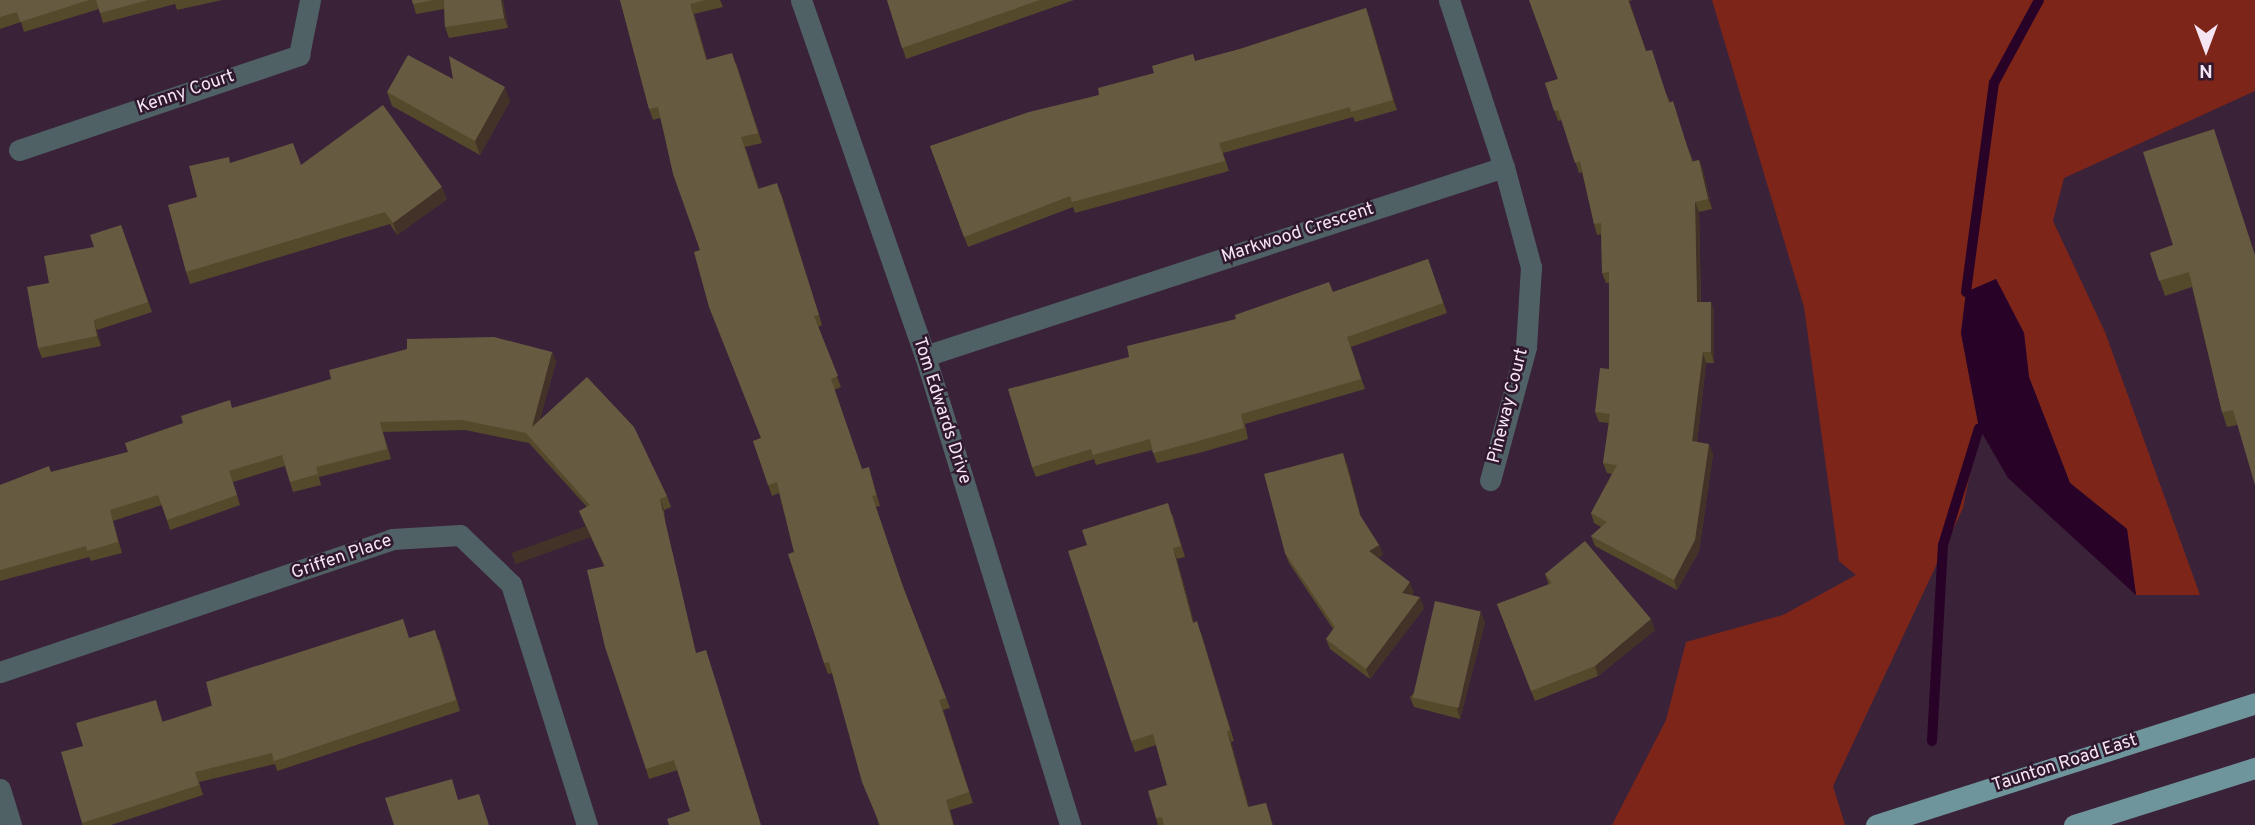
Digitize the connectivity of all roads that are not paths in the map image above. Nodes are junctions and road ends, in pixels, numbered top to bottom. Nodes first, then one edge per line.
1 (310, 0) edge
2 (801, 0) edge
3 (1448, 0) edge
4 (19, 150) dead end
5 (1504, 167) junction
6 (925, 356) junction
7 (1490, 480) dead end
8 (0, 672) edge
9 (2255, 703) edge
10 (2255, 768) edge
11 (0, 789) edge
12 (11, 825) edge
13 (587, 825) edge
14 (1070, 825) edge
15 (1876, 825) edge
16 (2074, 825) edge

1 - 4 street, Kenny Court
2 - 6 street, Tom Edwards Drive
3 - 5 street
5 - 6 street, Markwood Crescent
5 - 7 street, Pineway Court
6 - 14 street, Tom Edwards Drive
8 - 13 street, Griffen Place
9 - 15 main road, Taunton Road East
10 - 16 main road
11 - 12 street

